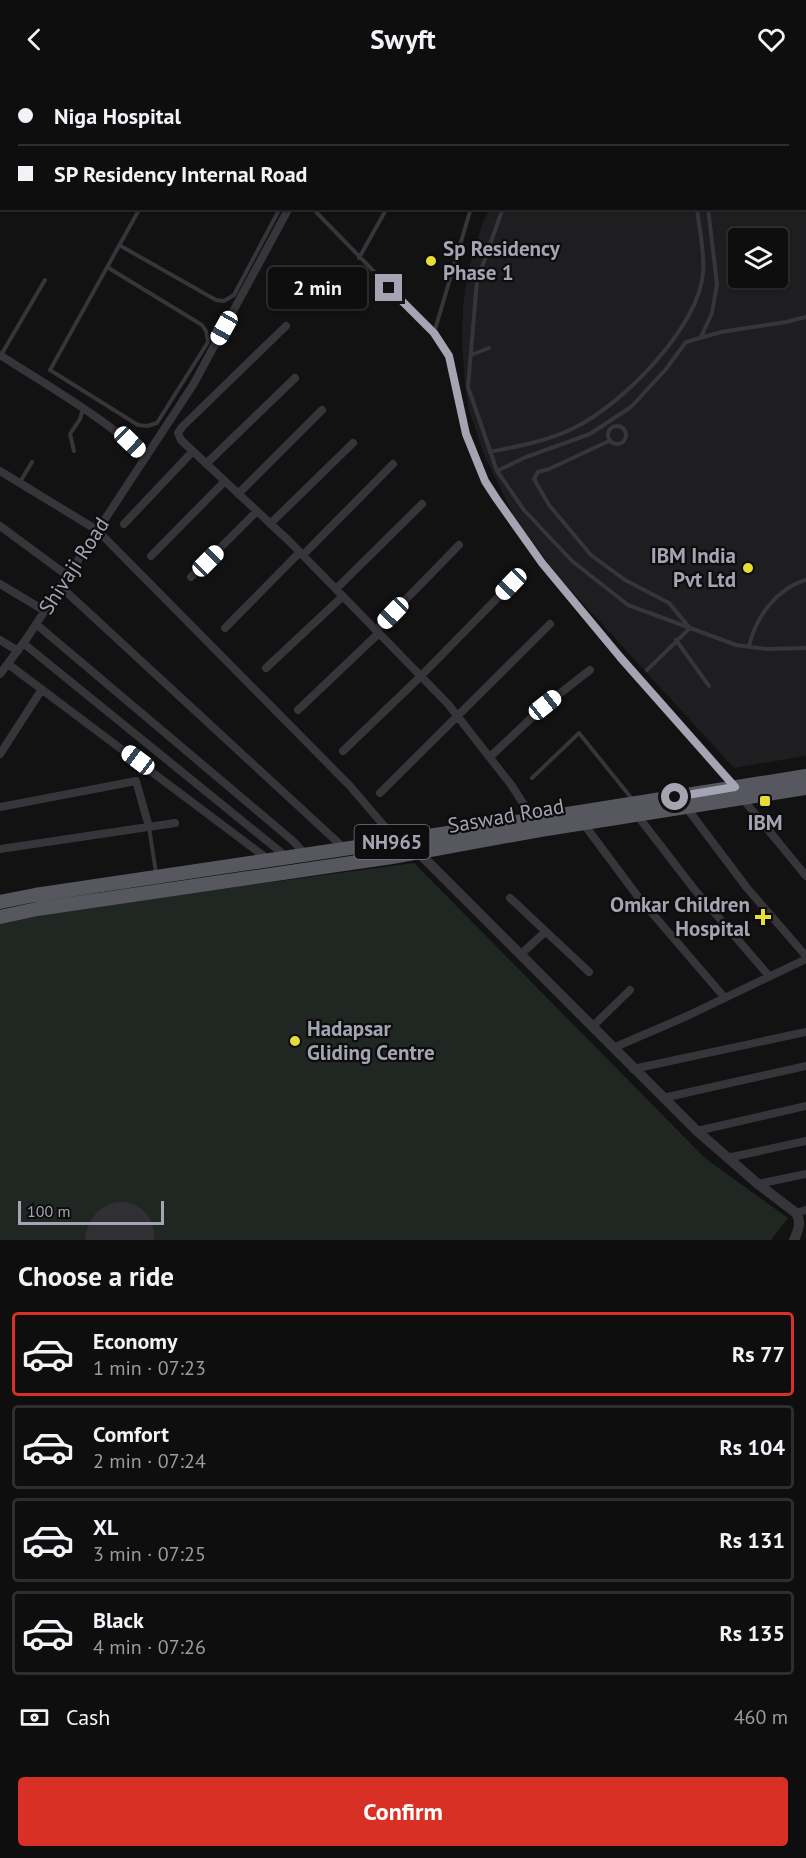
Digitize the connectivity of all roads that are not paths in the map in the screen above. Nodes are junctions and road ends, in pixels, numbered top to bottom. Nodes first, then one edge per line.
1 (139, 210) edge
2 (278, 210) edge
3 (288, 210) edge
4 (317, 210) edge
5 (386, 210) edge
6 (470, 210) edge
7 (502, 210) edge
8 (697, 210) edge
9 (708, 210) edge
10 (119, 245) junction
11 (359, 258) junction
12 (107, 267) junction
13 (45, 280) dead end
14 (806, 317) edge
15 (286, 326) dead end
16 (434, 333) junction
17 (701, 338) junction
18 (489, 348) dead end
19 (471, 355) junction
20 (0, 356) edge
21 (295, 378) dead end
22 (83, 408) junction
23 (322, 410) dead end
24 (609, 422) junction
25 (610, 428) junction
26 (609, 441) junction
27 (353, 443) dead end
28 (75, 451) dead end
29 (193, 451) junction
30 (490, 452) junction
31 (146, 457) junction
32 (32, 462) dead end
33 (206, 464) junction
34 (393, 464) dead end
35 (0, 471) edge
36 (497, 471) junction
37 (225, 482) junction
38 (20, 483) junction
39 (238, 494) junction
40 (422, 504) dead end
41 (257, 511) junction
42 (124, 524) dead end
43 (270, 524) junction
44 (0, 526) edge
45 (97, 530) junction
46 (459, 545) dead end
47 (301, 554) junction
48 (151, 556) dead end
49 (68, 576) junction
50 (191, 577) dead end
51 (806, 580) edge
52 (0, 584) edge
53 (511, 584) dead end
54 (61, 587) junction
55 (340, 592) junction
56 (45, 611) junction
57 (36, 624) junction
58 (550, 624) dead end
59 (225, 628) dead end
60 (690, 628) junction
61 (378, 631) junction
62 (0, 640) edge
63 (676, 640) junction
64 (749, 646) junction
65 (20, 647) junction
66 (806, 648) edge
67 (8, 664) junction
68 (266, 668) dead end
69 (590, 670) dead end
70 (647, 670) dead end
71 (0, 674) edge
72 (421, 676) junction
73 (709, 686) dead end
74 (42, 689) junction
75 (298, 710) dead end
76 (458, 714) junction
77 (343, 751) dead end
78 (0, 754) edge
79 (490, 757) junction
80 (806, 776) edge
81 (532, 778) dead end
82 (806, 788) edge
83 (380, 793) dead end
84 (739, 793) junction
85 (0, 807) edge
86 (686, 807) junction
87 (636, 809) junction
88 (533, 819) junction
89 (175, 824) dead end
90 (583, 824) junction
91 (149, 827) junction
92 (397, 842) junction
93 (0, 849) edge
94 (345, 849) junction
95 (418, 852) junction
96 (306, 855) junction
97 (288, 858) junction
98 (270, 860) junction
99 (806, 876) edge
100 (157, 877) junction
101 (510, 898) dead end
102 (0, 902) edge
103 (0, 917) edge
104 (545, 932) junction
105 (520, 955) junction
106 (806, 958) edge
107 (589, 972) dead end
108 (769, 976) junction
109 (630, 990) dead end
110 (725, 998) junction
111 (592, 1026) junction
112 (806, 1032) edge
113 (613, 1048) junction
114 (806, 1066) edge
115 (633, 1069) junction
116 (663, 1098) junction
117 (806, 1106) edge
118 (697, 1131) junction
119 (806, 1141) edge
120 (727, 1158) junction
121 (806, 1174) edge
122 (758, 1184) junction
123 (801, 1212) edge
124 (794, 1240) edge

1 - 10 lane
2 - 10 lane
3 - 31 street, Shivaji Road
4 - 11 lane
5 - 11 lane
6 - 16 lane
7 - 19 lane
8 - 30 lane
9 - 17 lane
10 - 12 lane
11 - 16 lane
12 - 12 lane
13 - 20 lane
14 - 17 lane
15 - 29 street
16 - 84 lane
17 - 24 lane
18 - 19 lane
19 - 30 lane
20 - 22 street
21 - 33 street
22 - 28 lane
22 - 31 street
23 - 39 street
24 - 25 lane
24 - 36 lane
25 - 26 lane
25 - 26 lane
26 - 60 lane
27 - 43 street
29 - 33 street
29 - 42 street
30 - 36 lane
31 - 45 street, Shivaji Road
32 - 38 lane
33 - 37 street
34 - 47 street
35 - 38 street
36 - 60 lane
37 - 39 street
37 - 48 street
38 - 45 street
39 - 41 street
40 - 55 street
41 - 43 street
41 - 50 street
43 - 47 street
44 - 49 street
45 - 49 street, Shivaji Road
45 - 92 street
46 - 61 street
47 - 55 street
47 - 59 street
49 - 54 street, Shivaji Road
51 - 64 lane
52 - 56 street
53 - 72 street
54 - 56 street, Shivaji Road
54 - 94 street
55 - 61 street
55 - 68 street
56 - 57 street, Shivaji Road
57 - 65 street, Shivaji Road
57 - 96 street
58 - 76 street
60 - 63 lane
60 - 64 lane
61 - 72 street
61 - 75 street
62 - 65 street
63 - 70 lane
63 - 73 lane
64 - 66 lane
65 - 67 street, Shivaji Road
65 - 97 street
67 - 71 street, Shivaji Road
67 - 74 street
69 - 79 street
72 - 76 street
72 - 77 street
74 - 78 street
74 - 98 street
76 - 79 street
76 - 83 street
79 - 88 street
80 - 84 highway, Saswad Road / NH965
81 - 87 lane
82 - 84 highway, Saswad Road / NH965
84 - 86 highway, Saswad Road / NH965
84 - 87 highway, Saswad Road / NH965
84 - 99 street
85 - 91 street
86 - 87 highway, Saswad Road / NH965
86 - 106 street
87 - 88 highway, Saswad Road / NH965
87 - 90 highway, Saswad Road / NH965
87 - 108 street
88 - 92 highway, Saswad Road / NH965
89 - 91 street
90 - 95 highway, Saswad Road / NH965
90 - 110 street
91 - 93 street
91 - 100 lane
92 - 94 highway, Saswad Road / NH965
94 - 96 highway, Saswad Road / NH965
95 - 103 highway, Saswad Road / NH965
95 - 105 street
96 - 97 highway, Saswad Road / NH965
97 - 98 highway, Saswad Road / NH965
98 - 100 highway, Saswad Road / NH965
100 - 102 highway, Saswad Road / NH965
101 - 104 street
104 - 105 street
104 - 107 street
105 - 111 street
106 - 108 street
108 - 110 street
109 - 111 street
110 - 113 street
111 - 113 street
112 - 115 street
113 - 115 street
114 - 116 street
115 - 116 street
116 - 118 street
117 - 118 street
118 - 120 street
119 - 120 street
120 - 122 street
121 - 122 street
122 - 123 street
123 - 124 street

